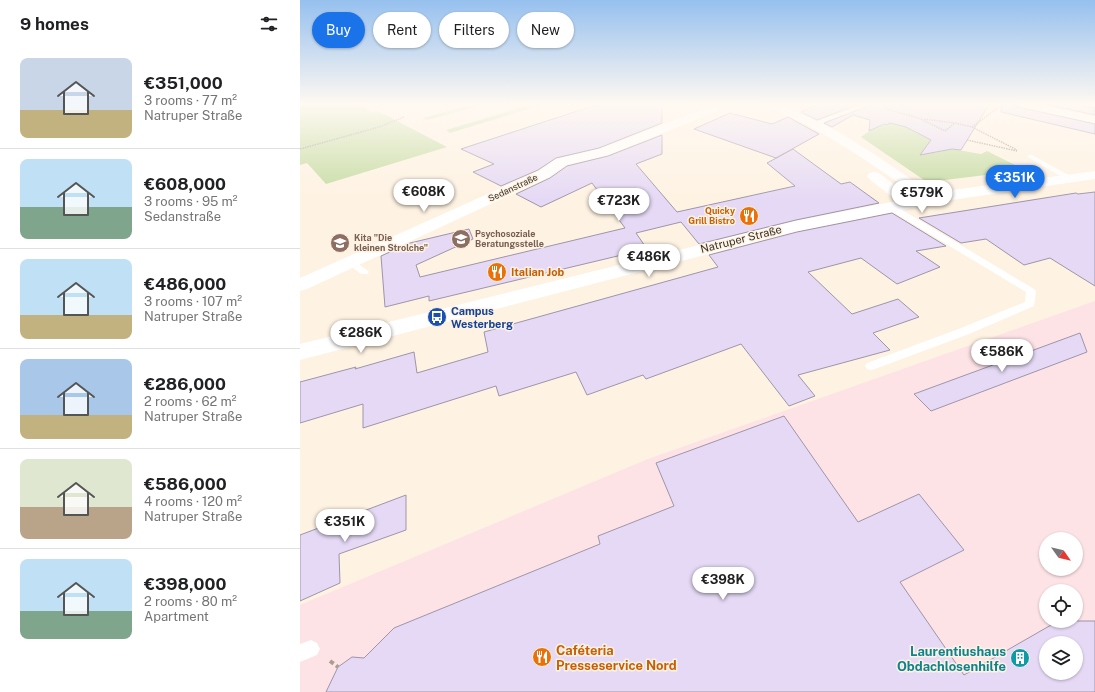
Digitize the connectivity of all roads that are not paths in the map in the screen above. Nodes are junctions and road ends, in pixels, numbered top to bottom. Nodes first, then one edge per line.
1 (646, 135) edge
2 (813, 135) edge
3 (836, 135) edge
4 (1030, 156) dead end
5 (848, 157) dead end
6 (866, 171) dead end
7 (1095, 175) edge
8 (1070, 178) junction
9 (931, 199) junction
10 (909, 203) junction
11 (890, 207) junction
12 (351, 262) junction
13 (364, 272) dead end
14 (300, 285) edge
15 (300, 352) edge
16 (871, 366) dead end

1 - 12 street, Sedanstraße
2 - 5 street
3 - 9 street
4 - 8 lane
6 - 10 street
7 - 8 street, Natruper Straße
8 - 9 street, Natruper Straße
9 - 10 street, Natruper Straße
10 - 11 street, Natruper Straße
11 - 15 street, Natruper Straße
11 - 16 lane
12 - 13 lane
12 - 14 street, Sedanstraße

